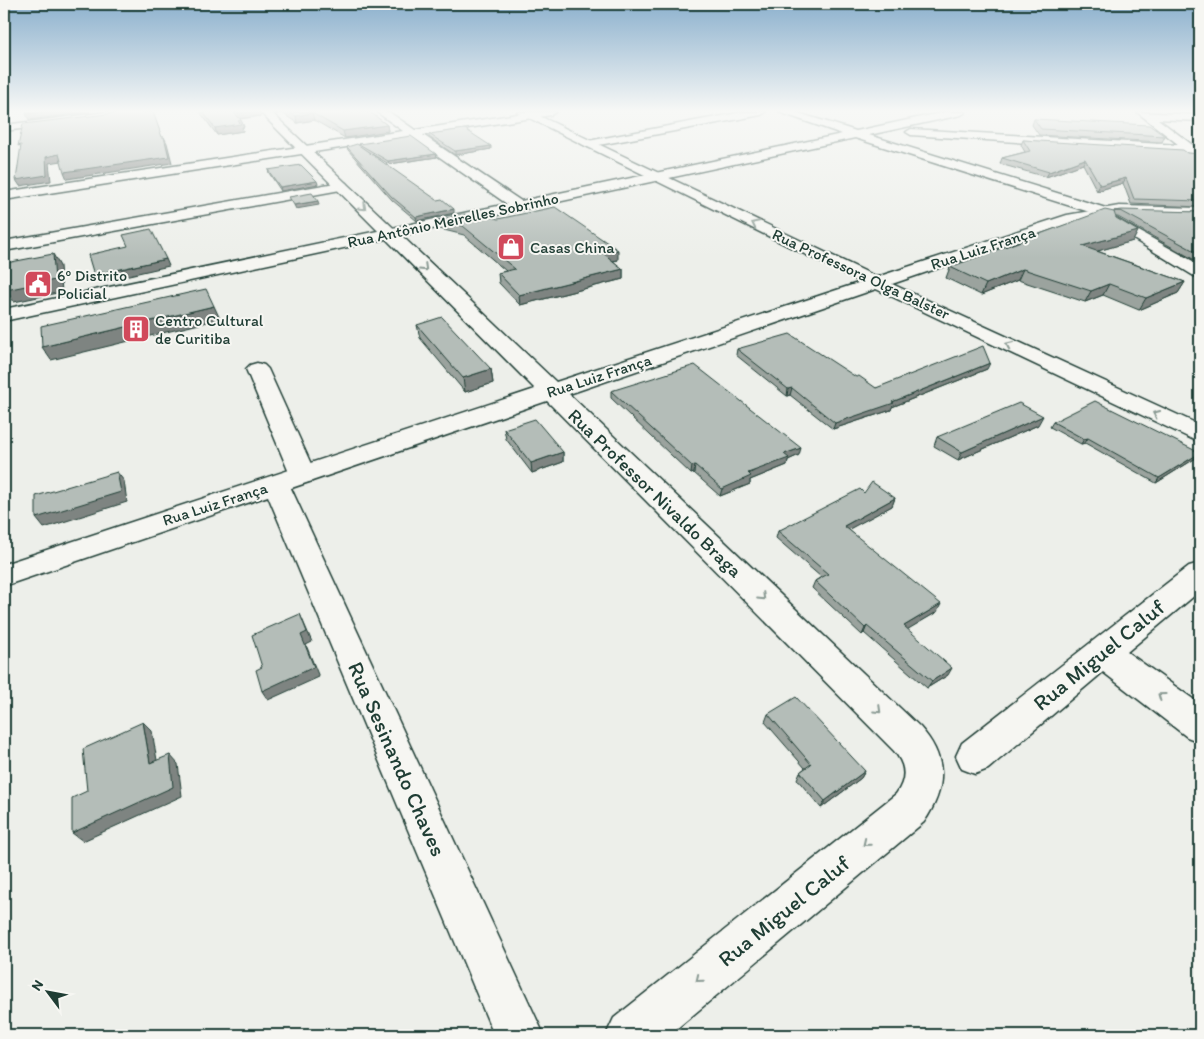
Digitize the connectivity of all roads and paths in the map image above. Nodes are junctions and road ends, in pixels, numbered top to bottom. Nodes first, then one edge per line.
1 (236, 160) edge
2 (315, 160) edge
3 (452, 160) edge
4 (622, 160) edge
5 (733, 160) edge
6 (940, 160) edge
7 (656, 177) junction
8 (341, 186) junction
9 (4, 196) edge
10 (519, 206) junction
11 (1104, 212) junction
12 (1200, 212) edge
13 (1118, 223) edge
14 (390, 233) junction
15 (4, 246) edge
16 (1200, 272) edge
17 (877, 283) junction
18 (4, 315) edge
19 (257, 369) dead end
20 (552, 392) junction
21 (1200, 434) edge
22 (289, 479) junction
23 (1200, 574) edge
24 (4, 575) edge
25 (1102, 654) junction
26 (1200, 725) edge
27 (975, 756) dead end
28 (924, 777) joint
29 (519, 1035) edge
30 (631, 1035) edge

1 - 9 street
2 - 8 street, Rua Professor Nivaldo Braga
3 - 10 street
4 - 7 street, Rua Professora Olga Balster
5 - 7 street, Rua Antônio Meirelles Sobrinho
6 - 11 street
7 - 10 street, Rua Antônio Meirelles Sobrinho
17 -> 7 street, Rua Professora Olga Balster
8 -> 14 street, Rua Professor Nivaldo Braga
8 - 15 street
10 - 14 street, Rua Antônio Meirelles Sobrinho
11 - 12 street, Rua Luiz França
11 - 17 street, Rua Luiz França
13 - 16 street
14 - 18 street, Rua Antônio Meirelles Sobrinho
14 -> 20 street, Rua Professor Nivaldo Braga
17 - 20 street, Rua Luiz França
21 -> 17 street, Rua Professora Olga Balster
19 - 22 street, Rua Sesinando Chaves
20 - 22 street, Rua Luiz França
20 -> 28 street, Rua Professor Nivaldo Braga
22 - 24 street, Rua Luiz França
22 - 29 street, Rua Sesinando Chaves
23 - 25 street, Rua Miguel Caluf
26 -> 25 street
25 - 27 street, Rua Miguel Caluf
28 -> 30 street, Rua Miguel Caluf

